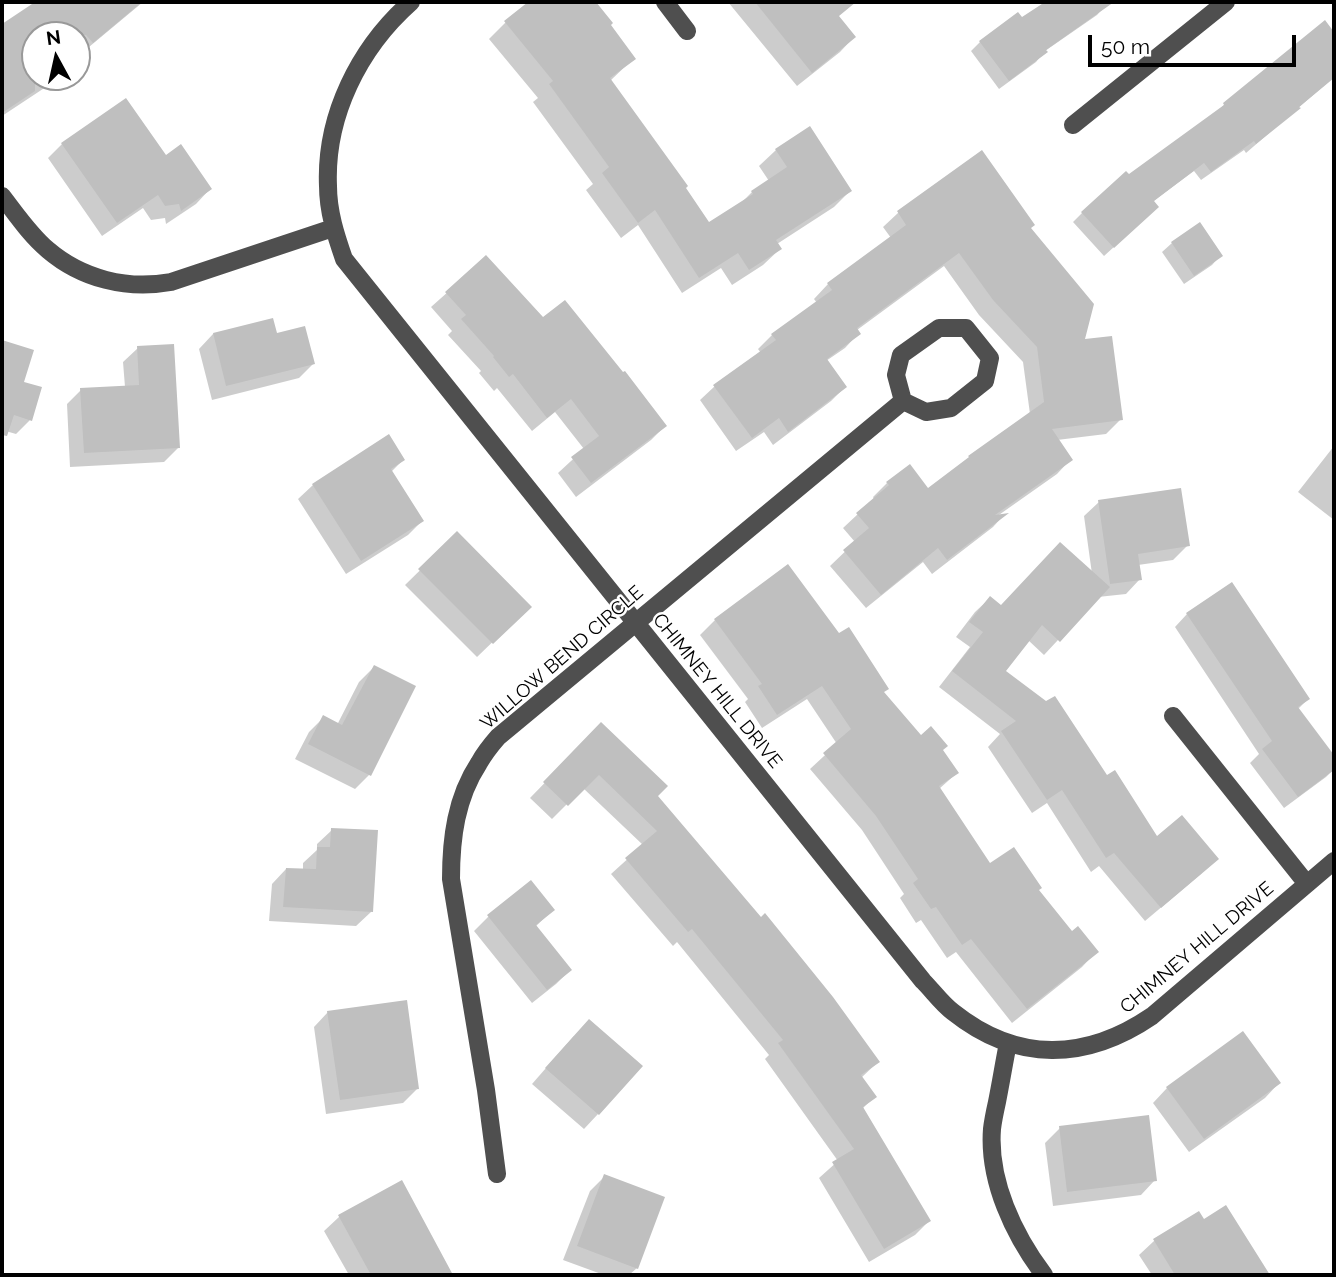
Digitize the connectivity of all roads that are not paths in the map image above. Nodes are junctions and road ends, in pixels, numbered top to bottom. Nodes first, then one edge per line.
1 (410, 2) edge
2 (665, 2) edge
3 (1226, 2) edge
4 (687, 31) dead end
5 (1073, 125) dead end
6 (2, 196) edge
7 (333, 228) junction
8 (903, 401) junction
9 (635, 622) junction
10 (1173, 716) dead end
11 (1334, 861) edge
12 (1307, 884) junction
13 (1008, 1043) junction
14 (497, 1174) dead end
15 (1044, 1275) edge

1 - 7 street, CHIMNEY HILL DRIVE
2 - 4 street
3 - 5 street
6 - 7 street
7 - 9 street, CHIMNEY HILL DRIVE
8 - 8 street
8 - 9 street, WILLOW BEND CIRCLE
9 - 13 street, CHIMNEY HILL DRIVE
9 - 14 street, WILLOW BEND CIRCLE
10 - 12 street
11 - 12 street, CHIMNEY HILL DRIVE
12 - 13 street, CHIMNEY HILL DRIVE
13 - 15 street

